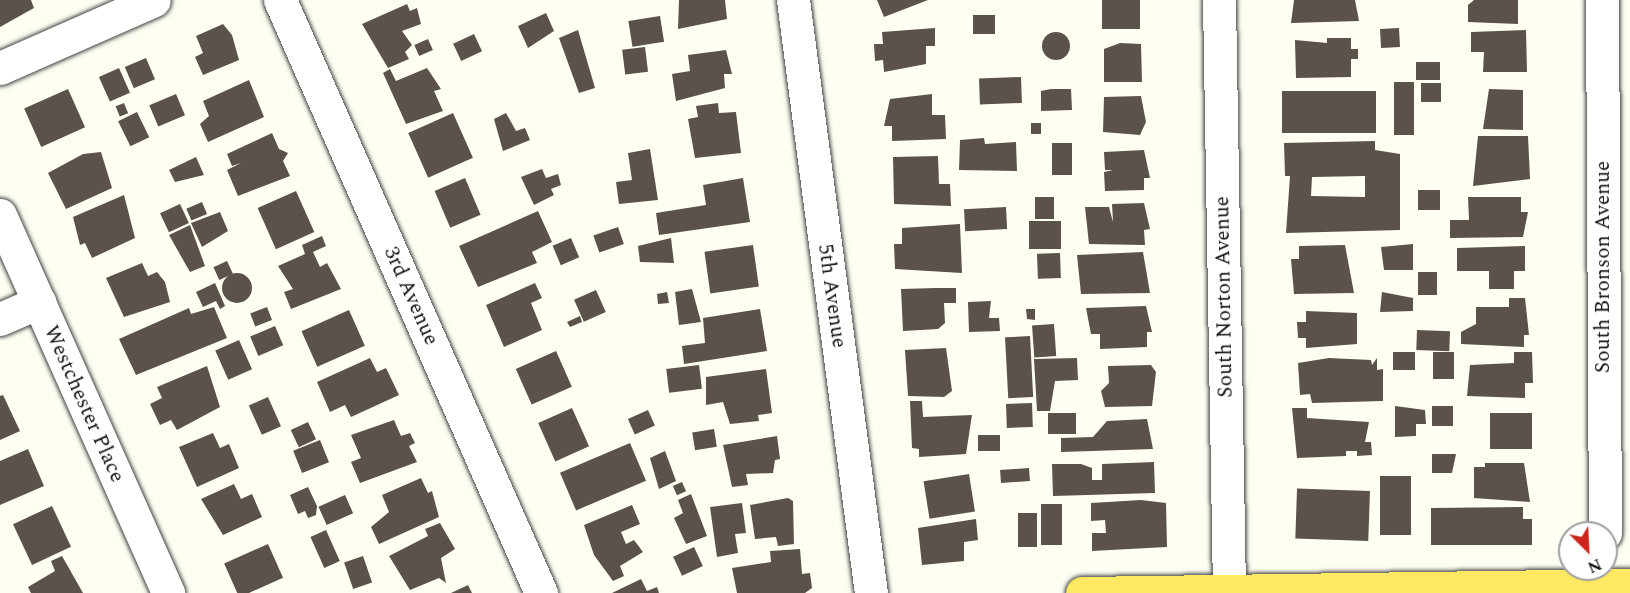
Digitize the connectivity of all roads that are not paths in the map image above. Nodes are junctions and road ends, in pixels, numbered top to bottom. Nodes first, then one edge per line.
1 (154, 0) edge
2 (280, 0) edge
3 (793, 0) edge
4 (1219, 0) edge
5 (1602, 0) edge
6 (0, 68) edge
7 (0, 215) edge
8 (39, 302) junction
9 (0, 319) edge
10 (1605, 521) edge
11 (1611, 583) edge
12 (1229, 592) edge
13 (168, 593) edge
14 (542, 593) edge
15 (871, 593) edge
16 (1082, 593) edge

1 - 6 street
2 - 14 street, 3rd Avenue
3 - 15 street, 5th Avenue
4 - 12 street, South Norton Avenue
5 - 10 street, South Bronson Avenue
7 - 8 street, Westchester Place
8 - 9 street
8 - 13 street, Westchester Place
11 - 12 main road
12 - 16 main road

